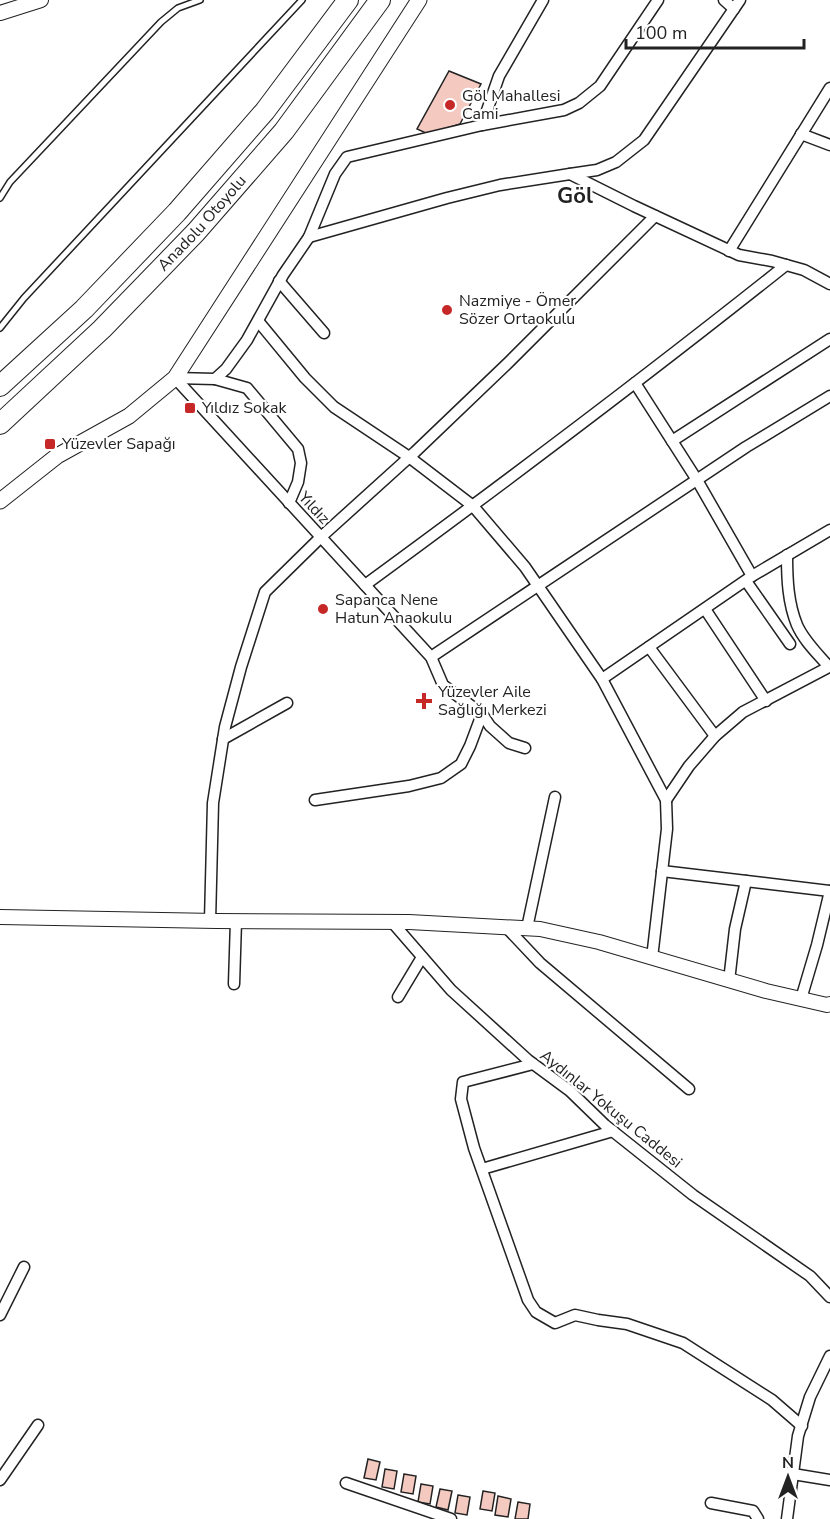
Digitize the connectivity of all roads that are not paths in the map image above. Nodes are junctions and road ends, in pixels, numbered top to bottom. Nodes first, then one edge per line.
1 (41, 0) edge
2 (200, 0) edge
3 (302, 0) edge
4 (348, 0) edge
5 (380, 0) edge
6 (419, 0) edge
7 (543, 0) edge
8 (658, 0) edge
9 (724, 0) edge
10 (737, 4) edge
11 (0, 13) edge
12 (830, 88) edge
13 (482, 124) junction
14 (801, 134) junction
15 (830, 145) edge
16 (570, 174) junction
17 (0, 198) edge
18 (655, 216) junction
19 (309, 237) junction
20 (729, 251) junction
21 (786, 265) junction
22 (279, 281) junction
23 (830, 284) edge
24 (258, 321) junction
25 (0, 328) edge
26 (324, 333) dead end
27 (830, 339) edge
28 (175, 378) junction
29 (215, 379) junction
30 (635, 382) junction
31 (0, 386) edge
32 (830, 396) edge
33 (0, 424) edge
34 (672, 441) junction
35 (409, 457) junction
36 (697, 480) junction
37 (0, 501) edge
38 (289, 503) junction
39 (473, 506) junction
40 (830, 530) edge
41 (321, 537) junction
42 (787, 555) junction
43 (749, 579) junction
44 (365, 585) junction
45 (538, 586) junction
46 (705, 609) junction
47 (790, 644) dead end
48 (649, 647) junction
49 (431, 657) junction
50 (830, 667) edge
51 (602, 679) junction
52 (766, 701) junction
53 (287, 703) dead end
54 (482, 714) junction
55 (715, 736) junction
56 (223, 739) junction
57 (525, 748) dead end
58 (555, 797) dead end
59 (666, 800) junction
60 (315, 801) dead end
61 (662, 871) junction
62 (746, 881) junction
63 (830, 891) edge
64 (0, 917) edge
65 (210, 921) junction
66 (236, 921) junction
67 (392, 922) junction
68 (506, 927) junction
69 (527, 928) junction
70 (422, 957) junction
71 (652, 958) junction
72 (729, 981) junction
73 (234, 984) dead end
74 (398, 997) dead end
75 (801, 999) junction
76 (829, 1005) edge
77 (533, 1064) junction
78 (689, 1089) dead end
79 (613, 1131) junction
80 (482, 1170) junction
81 (24, 1267) dead end
82 (830, 1297) edge
83 (0, 1315) edge
84 (830, 1356) edge
85 (38, 1425) dead end
86 (802, 1426) junction
87 (793, 1474) junction
88 (0, 1480) edge
89 (830, 1480) edge
90 (346, 1483) dead end
91 (711, 1503) dead end
92 (451, 1519) edge
93 (758, 1519) edge
94 (787, 1519) edge

1 - 11 street
2 - 17 lane
3 - 25 lane
4 - 31 highway, Anadolu Otoyolu
5 - 33 highway, Anadolu Otoyolu
6 - 28 main road
7 - 13 street
8 - 13 street
9 - 10 street
10 - 16 street
12 - 14 street
13 - 19 street
14 - 15 street
14 - 20 street
16 - 18 street
16 - 19 street
18 - 20 street
18 - 35 street
19 - 22 street
20 - 21 street
21 - 23 street
21 - 30 street
22 - 24 street
22 - 26 street
24 - 29 street
24 - 35 street
27 - 34 street
28 - 29 street
28 - 37 main road
28 - 38 street, Yıldız
29 - 38 street
30 - 34 street
30 - 39 street
32 - 36 street
34 - 36 street
35 - 39 street
35 - 41 street
36 - 43 street
36 - 45 street
38 - 41 street, Yıldız
39 - 44 street
39 - 45 street
40 - 42 street
41 - 44 street, Yıldız
41 - 56 street
42 - 43 street
42 - 50 street
43 - 46 street
43 - 47 street
44 - 49 street, Yıldız
45 - 49 street
45 - 51 street
46 - 48 street
46 - 52 street
48 - 51 street
48 - 55 street
49 - 54 street, Yıldız
50 - 52 street
51 - 59 street
52 - 55 street
53 - 56 street
54 - 57 street, Yıldız
54 - 60 street
55 - 59 street
56 - 65 street
58 - 69 street
59 - 61 street
61 - 62 street
61 - 71 street
62 - 63 street
62 - 72 street
63 - 75 street
64 - 65 street
65 - 66 street
66 - 67 street
66 - 73 street
67 - 68 street
67 - 70 street, Aydınlar Yokuşu Caddesi
68 - 69 street
68 - 78 street
69 - 71 street
70 - 74 street
70 - 77 street, Aydınlar Yokuşu Caddesi
71 - 72 street
72 - 75 street
75 - 76 street
77 - 79 street, Aydınlar Yokuşu Caddesi
77 - 80 street
79 - 80 street
79 - 82 street, Aydınlar Yokuşu Caddesi
80 - 86 street
81 - 83 street
84 - 86 street
85 - 88 street
86 - 87 street
87 - 89 street
87 - 94 street
90 - 92 street
91 - 93 street

